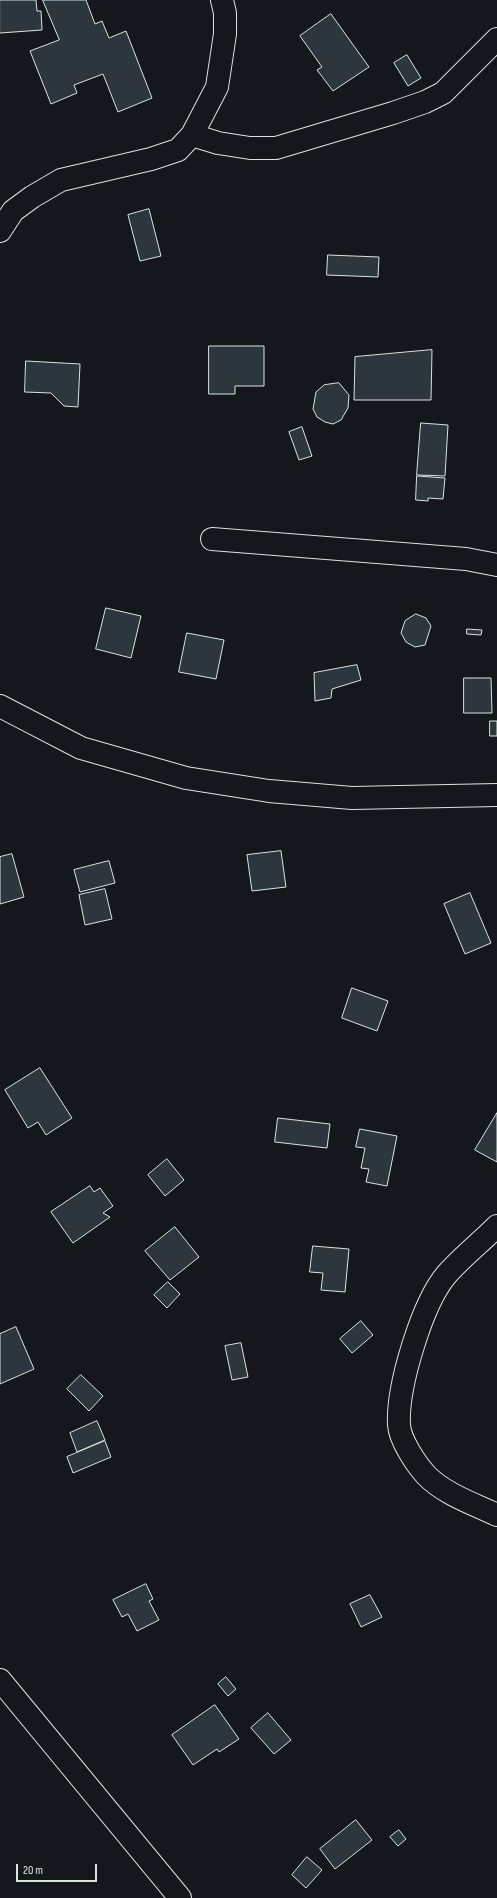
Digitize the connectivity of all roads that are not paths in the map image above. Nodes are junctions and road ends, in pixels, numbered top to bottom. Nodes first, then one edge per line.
1 (222, 0) edge
2 (497, 39) edge
3 (192, 135) junction
4 (0, 231) edge
5 (212, 539) dead end
6 (497, 565) edge
7 (0, 706) edge
8 (497, 795) edge
9 (497, 1226) edge
10 (497, 1515) edge
11 (0, 1680) edge
12 (180, 1898) edge

1 - 3 street
2 - 3 street
3 - 4 street
5 - 6 street
7 - 8 street
9 - 10 street
11 - 12 street

